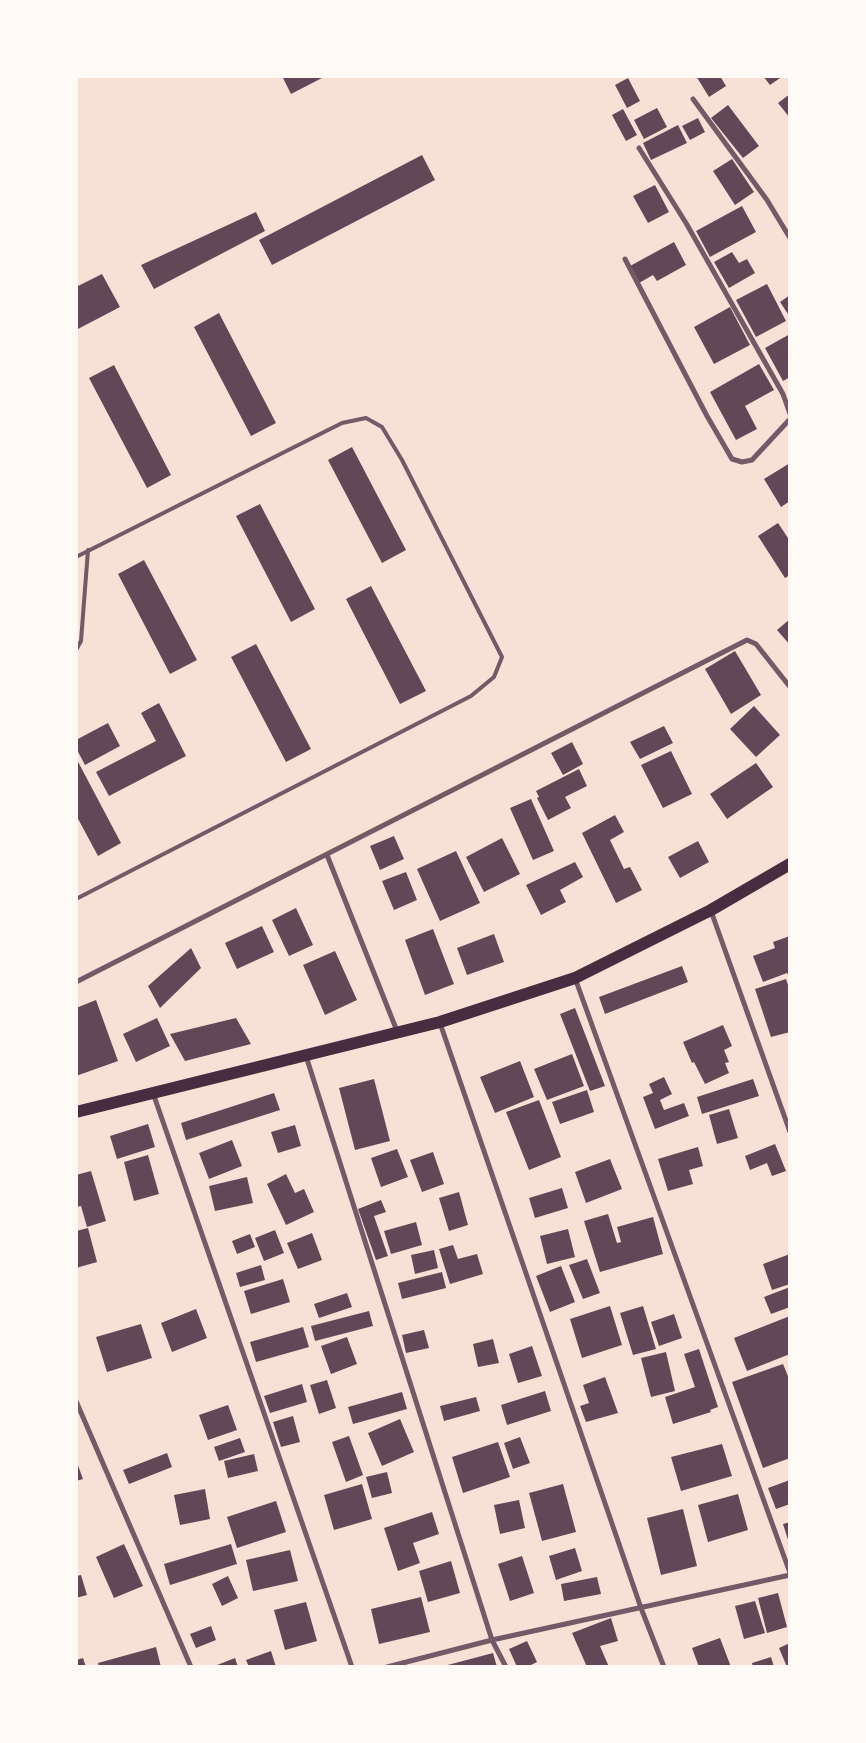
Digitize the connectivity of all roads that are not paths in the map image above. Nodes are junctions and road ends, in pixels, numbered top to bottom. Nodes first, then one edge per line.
1 (693, 100) dead end
2 (639, 148) dead end
3 (790, 238) edge
4 (625, 259) dead end
5 (790, 414) edge
6 (790, 419) edge
7 (88, 550) junction
8 (76, 557) edge
9 (76, 650) edge
10 (790, 687) edge
11 (327, 855) junction
12 (790, 864) edge
13 (76, 899) edge
14 (711, 910) junction
15 (575, 978) junction
16 (76, 982) edge
17 (440, 1022) junction
18 (398, 1033) junction
19 (306, 1056) junction
20 (153, 1093) junction
21 (76, 1112) edge
22 (790, 1132) edge
23 (76, 1401) edge
24 (790, 1574) edge
25 (641, 1608) junction
26 (492, 1640) junction
27 (190, 1667) edge
28 (352, 1667) edge
29 (387, 1667) edge
30 (506, 1667) edge
31 (664, 1667) edge

1 - 3 street
2 - 5 street
4 - 6 street
7 - 8 lane
7 - 9 lane
7 - 13 lane
10 - 11 street
11 - 16 street
11 - 18 street
12 - 14 main road
14 - 15 main road
14 - 22 street
15 - 17 main road
15 - 24 street
17 - 18 main road
17 - 25 street
18 - 19 main road
19 - 20 main road
19 - 26 street
20 - 21 main road
20 - 28 street
23 - 27 street
24 - 25 street
25 - 26 street
25 - 31 street
26 - 29 street
26 - 30 street

